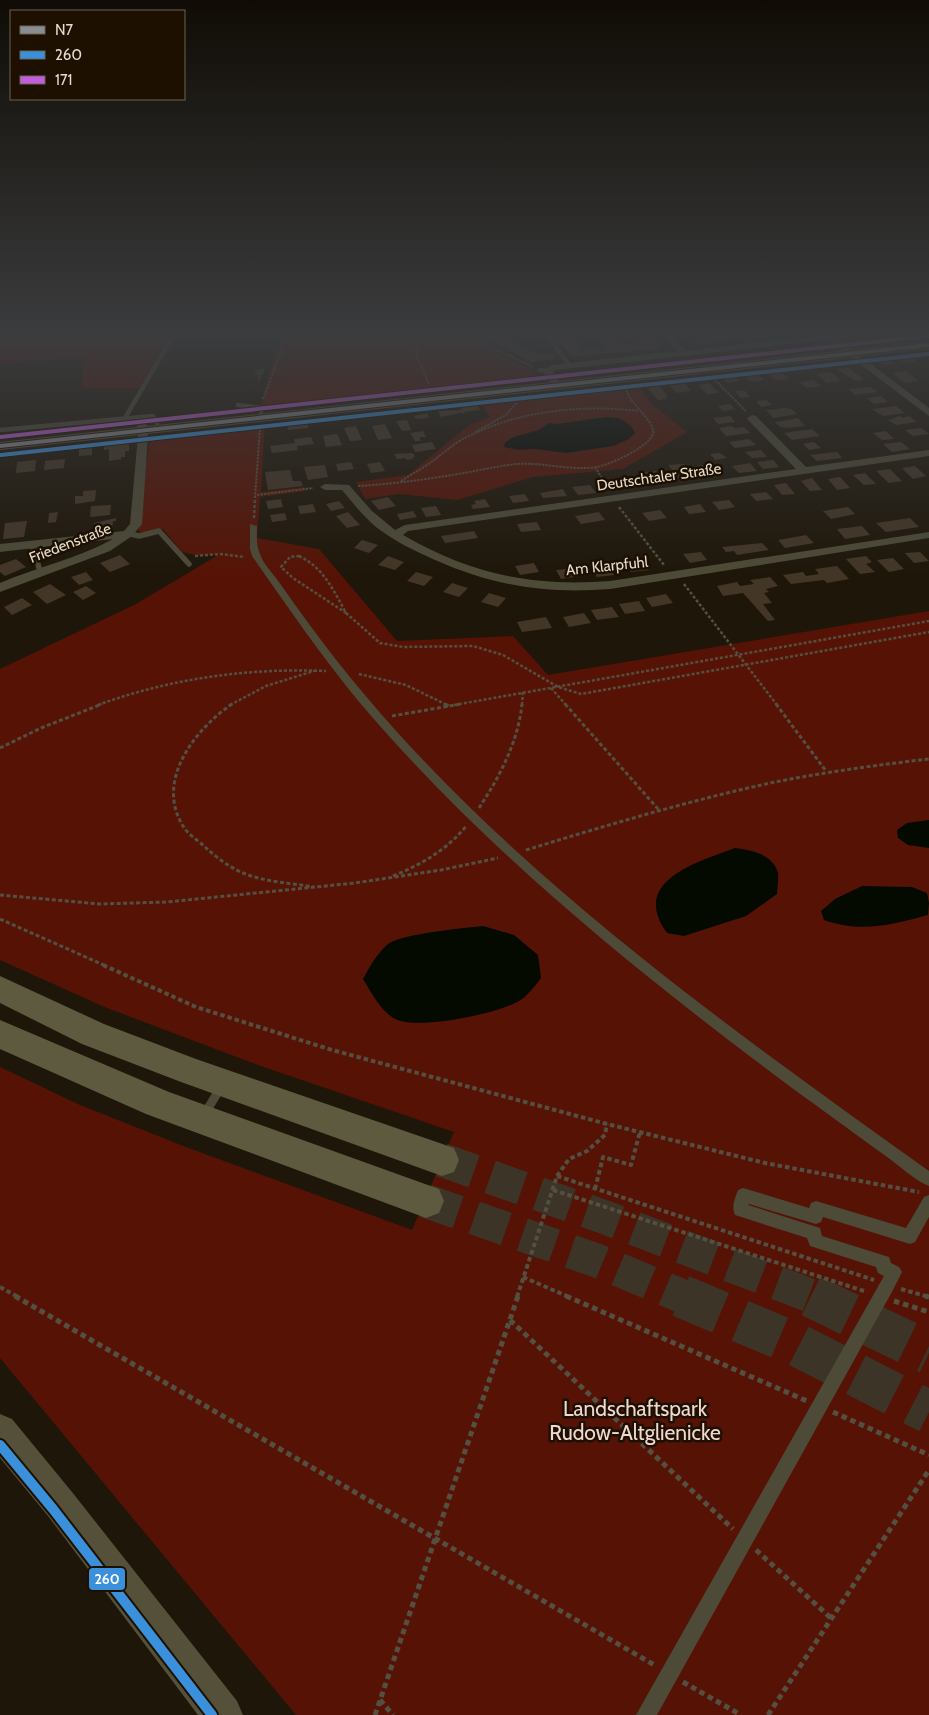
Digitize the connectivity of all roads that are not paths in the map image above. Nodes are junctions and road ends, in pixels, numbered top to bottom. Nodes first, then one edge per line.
1 (127, 414) edge
2 (254, 414) joint
3 (125, 418) junction
4 (752, 418) road end
5 (157, 423) junction
6 (142, 428) junction
7 (0, 430) edge
8 (0, 440) edge
9 (0, 446) edge
10 (929, 453) edge
11 (804, 471) junction
12 (325, 487) road end
13 (253, 526) road end
14 (130, 534) junction
15 (395, 535) junction
16 (929, 535) edge
17 (32, 544) junction
18 (0, 548) edge
19 (189, 564) dead end
20 (40, 571) junction
21 (0, 588) edge
22 (0, 989) edge
23 (0, 1034) edge
24 (224, 1083) junction
25 (201, 1120) junction
26 (442, 1160) tunnel mouth
27 (929, 1179) edge
28 (426, 1201) tunnel mouth
29 (929, 1202) edge
30 (0, 1431) edge
31 (223, 1715) edge
32 (646, 1715) edge

1 - 3 lane
2 - 5 main road
2 - 6 main road
3 - 5 lane
3 - 7 lane
4 - 11 street
5 - 6 main road
6 - 8 main road
6 - 9 main road
6 - 14 street, Friedenstraße
10 - 11 street, Deutschtaler Straße
11 - 15 street, Deutschtaler Straße
12 - 15 street, Am Klarpfuhl
13 - 27 street
14 - 17 street
14 - 19 lane
14 - 20 street, Friedenstraße
15 - 16 street, Am Klarpfuhl
17 - 18 street
17 - 20 lane
20 - 21 street, Friedenstraße
22 - 24 highway
23 - 25 highway
24 - 25 lane
24 - 26 highway
25 - 28 highway
29 - 32 street
30 - 31 main road

